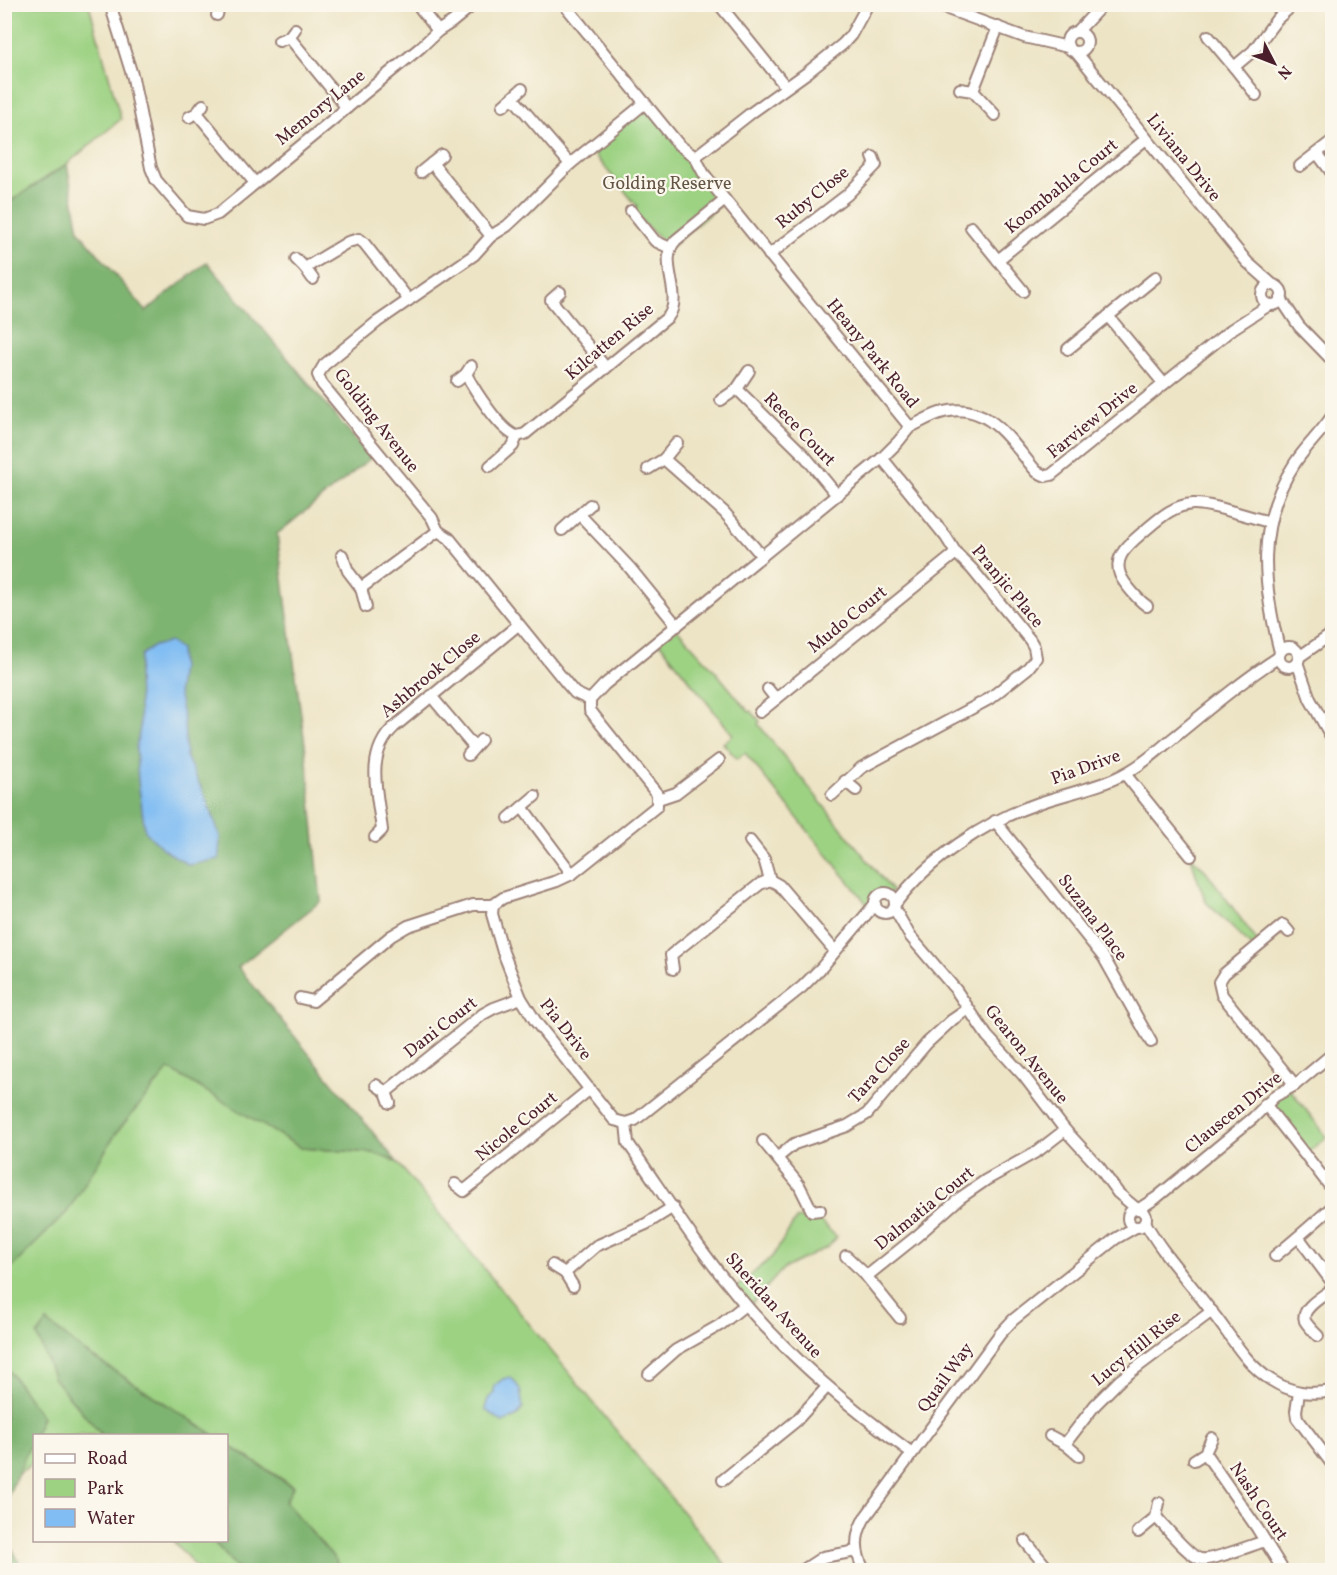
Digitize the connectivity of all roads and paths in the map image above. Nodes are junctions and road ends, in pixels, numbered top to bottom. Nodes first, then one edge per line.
1 (110, 4) edge
2 (417, 4) edge
3 (474, 4) edge
4 (564, 4) edge
5 (719, 4) edge
6 (868, 4) edge
7 (934, 4) edge
8 (1294, 4) edge
9 (1101, 7) edge
10 (998, 27) junction
11 (438, 31) junction
12 (288, 36) dead end
13 (1208, 36) dead end
14 (1077, 41) junction
15 (1234, 67) junction
16 (786, 87) junction
17 (522, 89) dead end
18 (960, 89) dead end
19 (973, 91) junction
20 (1256, 95) dead end
21 (513, 98) junction
22 (645, 103) junction
23 (503, 106) dead end
24 (347, 108) junction
25 (196, 112) dead end
26 (994, 115) dead end
27 (1146, 139) junction
28 (1332, 141) edge
29 (1317, 153) junction
30 (441, 155) dead end
31 (695, 157) junction
32 (432, 163) junction
33 (570, 164) junction
34 (878, 165) dead end
35 (1300, 166) dead end
36 (421, 172) dead end
37 (1332, 173) edge
38 (255, 183) junction
39 (724, 200) junction
40 (631, 211) dead end
41 (971, 227) dead end
42 (491, 236) junction
43 (670, 248) junction
44 (769, 255) junction
45 (296, 259) dead end
46 (998, 260) junction
47 (304, 268) junction
48 (1156, 277) dead end
49 (313, 279) dead end
50 (1023, 291) dead end
51 (560, 292) dead end
52 (1270, 297) junction
53 (409, 300) junction
54 (1108, 316) junction
55 (1068, 349) dead end
56 (1332, 359) edge
57 (606, 368) junction
58 (749, 371) dead end
59 (464, 374) dead end
60 (1164, 384) junction
61 (737, 389) junction
62 (721, 400) dead end
63 (1331, 419) edge
64 (910, 427) junction
65 (517, 436) junction
66 (677, 443) dead end
67 (882, 458) junction
68 (664, 459) junction
69 (490, 466) dead end
70 (648, 469) dead end
71 (837, 495) junction
72 (590, 505) dead end
73 (580, 515) junction
74 (1270, 522) junction
75 (562, 530) dead end
76 (438, 531) junction
77 (956, 553) junction
78 (342, 555) dead end
79 (762, 556) junction
80 (361, 588) junction
81 (1147, 606) dead end
82 (366, 607) dead end
83 (518, 625) junction
84 (677, 626) junction
85 (1332, 634) edge
86 (1289, 657) junction
87 (768, 689) dead end
88 (431, 696) junction
89 (776, 699) junction
90 (590, 700) junction
91 (760, 712) dead end
92 (1332, 738) edge
93 (474, 747) dead end
94 (719, 760) dead end
95 (1125, 774) junction
96 (845, 781) junction
97 (856, 790) dead end
98 (832, 795) dead end
99 (535, 796) dead end
100 (658, 799) junction
101 (522, 807) junction
102 (509, 818) dead end
103 (995, 821) junction
104 (384, 833) dead end
105 (750, 841) dead end
106 (1191, 855) dead end
107 (925, 871) junction
108 (572, 874) junction
109 (770, 880) junction
110 (889, 894) junction
111 (493, 905) junction
112 (894, 906) junction
113 (880, 910) junction
114 (1283, 925) dead end
115 (910, 936) junction
116 (835, 951) junction
117 (673, 969) dead end
118 (300, 998) dead end
119 (521, 998) junction
120 (968, 1009) junction
121 (1151, 1042) dead end
122 (1332, 1054) edge
123 (376, 1085) dead end
124 (1294, 1085) junction
125 (590, 1089) junction
126 (386, 1092) junction
127 (390, 1103) dead end
128 (1265, 1104) junction
129 (626, 1123) junction
130 (1065, 1130) junction
131 (763, 1141) dead end
132 (777, 1158) junction
133 (1332, 1189) edge
134 (463, 1192) dead end
135 (673, 1207) junction
136 (1332, 1207) edge
137 (802, 1218) dead end
138 (1137, 1218) junction
139 (1299, 1238) junction
140 (846, 1256) dead end
141 (1275, 1256) dead end
142 (552, 1265) dead end
143 (565, 1273) junction
144 (867, 1276) junction
145 (1332, 1282) edge
146 (573, 1286) dead end
147 (1332, 1289) edge
148 (745, 1305) junction
149 (1212, 1311) junction
150 (900, 1318) dead end
151 (1318, 1336) dead end
152 (649, 1374) dead end
153 (827, 1387) junction
154 (1332, 1391) edge
155 (1299, 1393) junction
156 (1050, 1436) dead end
157 (1212, 1438) dead end
158 (1065, 1444) junction
159 (912, 1452) junction
160 (1205, 1453) junction
161 (1079, 1456) dead end
162 (1194, 1460) dead end
163 (1332, 1464) edge
164 (723, 1480) dead end
165 (1160, 1503) dead end
166 (1156, 1517) junction
167 (1138, 1533) dead end
168 (1025, 1541) dead end
169 (1265, 1541) junction
170 (856, 1551) junction
171 (803, 1570) edge
172 (864, 1570) edge
173 (1049, 1570) edge
174 (1283, 1570) edge

1 - 38 street, Memory Lane
2 - 11 street
3 - 11 street, Memory Lane
4 - 22 street, Heany Park Road
5 - 16 street
6 - 16 street
7 - 10 street
8 - 15 street
9 - 14 street
10 - 14 street
10 - 19 street
11 - 24 street, Memory Lane
12 - 24 street
13 - 15 street
14 - 27 street, Liviana Drive
15 - 20 street
16 - 31 street
17 - 21 street
18 - 19 street
19 - 26 street
21 - 23 street
21 - 33 street
22 - 31 street, Heany Park Road
22 - 33 street, Golding Avenue
24 - 38 street, Memory Lane
25 - 38 street
27 - 46 street, Koombahla Court
27 - 52 street, Liviana Drive
28 - 29 street
29 - 35 street
29 - 37 street
30 - 32 street
31 - 39 street, Heany Park Road
32 - 36 street
32 - 42 street
33 - 42 street, Golding Avenue
34 - 44 street, Ruby Close
39 - 43 street
39 - 44 street, Heany Park Road
40 - 43 street
41 - 46 street, Koombahla Court
42 - 53 street, Golding Avenue
43 - 57 street, Kilcatten Rise
44 - 64 street, Heany Park Road
45 - 47 street
46 - 50 street, Koombahla Court
47 - 49 street
47 - 53 street
48 - 54 street
51 - 57 street
52 - 56 street, Liviana Drive
52 - 60 street, Farview Drive
53 - 76 street, Golding Avenue
54 - 55 street
54 - 60 street
57 - 65 street, Kilcatten Rise
58 - 61 street, Reece Court
59 - 65 street
60 - 64 street, Farview Drive
61 - 62 street, Reece Court
61 - 71 street, Reece Court
63 - 74 street
64 - 67 street, Heany Park Road
65 - 69 street, Kilcatten Rise
66 - 68 street
67 - 71 street, Heany Park Road
67 - 77 street, Pranjic Place
68 - 70 street
68 - 79 street
71 - 79 street, Heany Park Road
72 - 73 street
73 - 75 street
73 - 84 street
74 - 81 street
74 - 86 street
76 - 80 street
76 - 83 street, Golding Avenue
77 - 89 street, Mudo Court
77 - 96 street, Pranjic Place
78 - 80 street
79 - 84 street, Heany Park Road
80 - 82 street
83 - 88 street, Ashbrook Close
83 - 90 street, Golding Avenue
84 - 90 street, Heany Park Road
85 - 86 street, Pia Drive
86 - 92 street
86 - 95 street, Pia Drive
87 - 89 street
88 - 93 street
88 - 104 street, Ashbrook Close
89 - 91 street, Mudo Court
90 - 100 street
94 - 100 street
95 - 103 street, Pia Drive
95 - 106 street
96 - 97 street
96 - 98 street, Pranjic Place
99 - 101 street
100 - 108 street
101 - 102 street
101 - 108 street
103 - 107 street, Pia Drive
103 - 121 street, Suzana Place
105 - 109 street
107 - 110 street, Pia Drive
107 - 112 street, Pia Drive
108 - 111 street
109 - 116 street
109 - 117 street
110 - 112 street
110 - 113 street
111 - 118 street
111 - 119 street, Pia Drive
112 - 113 street
112 - 115 street, Gearon Avenue
113 - 115 street, Gearon Avenue
113 - 116 street
114 - 124 street
115 - 120 street, Gearon Avenue
116 - 129 street
119 - 125 street, Pia Drive
119 - 126 street, Dani Court
120 - 130 street, Gearon Avenue
120 - 132 street, Tara Close
122 - 124 street, Clauscen Drive
123 - 126 street
124 - 128 street, Clauscen Drive
125 - 129 street, Pia Drive
125 - 134 street, Nicole Court
126 - 127 street
128 - 133 street
128 - 138 street, Clauscen Drive
129 - 135 street, Sheridan Avenue
130 - 138 street, Gearon Avenue
130 - 144 street, Dalmatia Court
131 - 132 street
132 - 137 street
135 - 143 street
135 - 148 street, Sheridan Avenue
136 - 139 street
138 - 149 street
138 - 159 street, Quail Way
139 - 141 street
139 - 145 street
140 - 144 street, Dalmatia Court
142 - 143 street
143 - 146 street
144 - 150 street, Dalmatia Court
147 - 151 street
148 - 152 street
148 - 153 street, Sheridan Avenue
149 - 155 street
149 - 158 street, Lucy Hill Rise
153 - 159 street, Sheridan Avenue
153 - 164 street
154 - 155 street
155 - 163 street
156 - 158 street
157 - 160 street, Nash Court
158 - 161 street
159 - 170 street, Quail Way
160 - 162 street, Nash Court
160 - 169 street, Nash Court
165 - 166 street
166 - 167 street
166 - 169 street
168 - 173 street
169 - 174 street, Nash Court
170 - 171 street
170 - 172 street

